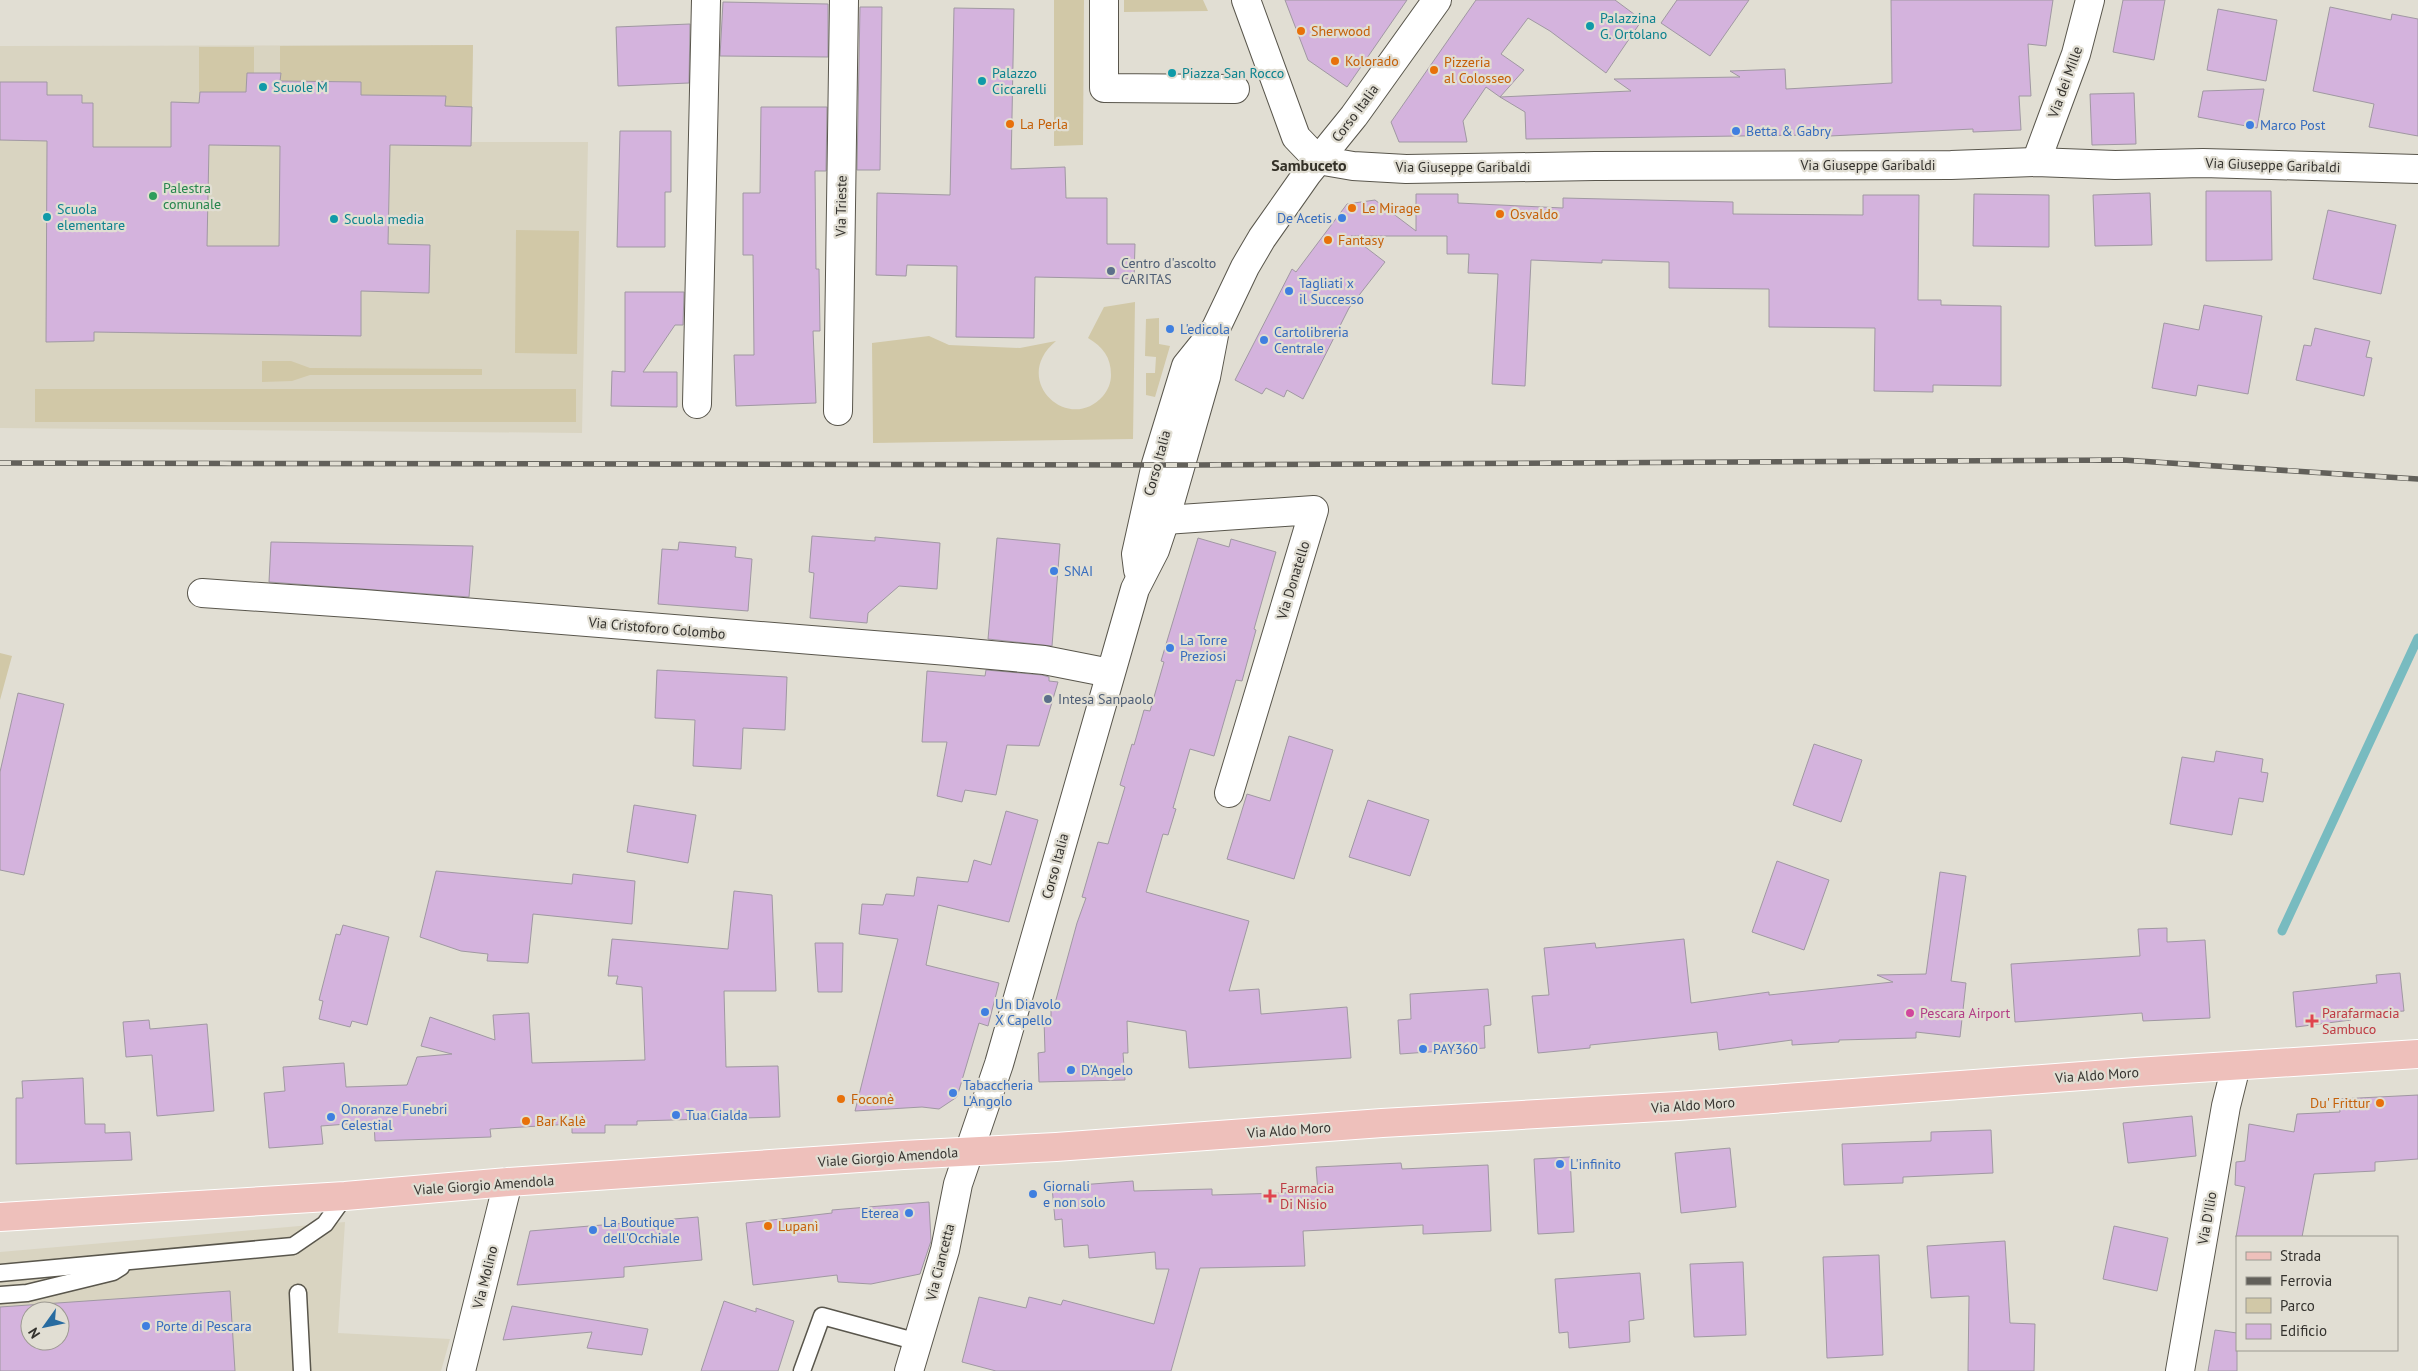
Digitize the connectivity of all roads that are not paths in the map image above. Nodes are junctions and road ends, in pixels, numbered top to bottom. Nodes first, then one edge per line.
1 (706, 0) edge
2 (844, 0) edge
3 (1104, 0) edge
4 (1246, 0) edge
5 (1437, 0) edge
6 (2090, 0) edge
7 (1235, 89) dead end
8 (1318, 160) junction
9 (2036, 162) junction
10 (2418, 169) edge
11 (1215, 330) junction
12 (697, 404) dead end
13 (838, 411) dead end
14 (1165, 520) junction
15 (1139, 579) junction
16 (202, 593) dead end
17 (1110, 674) junction
18 (1229, 793) dead end
19 (2418, 1054) edge
20 (2236, 1066) junction
21 (968, 1152) junction
22 (508, 1182) junction
23 (345, 1196) junction
24 (0, 1217) edge
25 (134, 1260) junction
26 (0, 1273) edge
27 (298, 1293) dead end
28 (0, 1295) edge
29 (918, 1342) junction
30 (302, 1371) edge
31 (461, 1371) edge
32 (802, 1371) edge
33 (909, 1371) edge
34 (2180, 1371) edge

1 - 12 street
2 - 13 street, Via Trieste
3 - 7 street
4 - 8 street
5 - 8 street, Corso Italia
6 - 9 street, Via dei Mille
8 - 9 street, Via Giuseppe Garibaldi
8 - 11 street, Corso Italia
9 - 10 street, Via Giuseppe Garibaldi
11 - 14 street, Corso Italia
11 - 15 street, Corso Italia
14 - 15 street, Corso Italia
14 - 18 street, Via Donatello
15 - 17 street, Corso Italia
16 - 17 street, Via Cristoforo Colombo
17 - 21 street, Corso Italia
19 - 20 main road, Via Aldo Moro
20 - 21 main road, Via Aldo Moro
20 - 34 street, Via D'Ilio
21 - 22 main road, Viale Giorgio Amendola
21 - 29 street, Via Ciancetta
22 - 23 main road, Viale Giorgio Amendola
22 - 31 street, Via Molino
23 - 24 main road, Viale Giorgio Amendola
23 - 25 lane
25 - 26 lane
25 - 28 lane
27 - 30 lane
29 - 32 lane
29 - 33 street, Via Ciancetta

